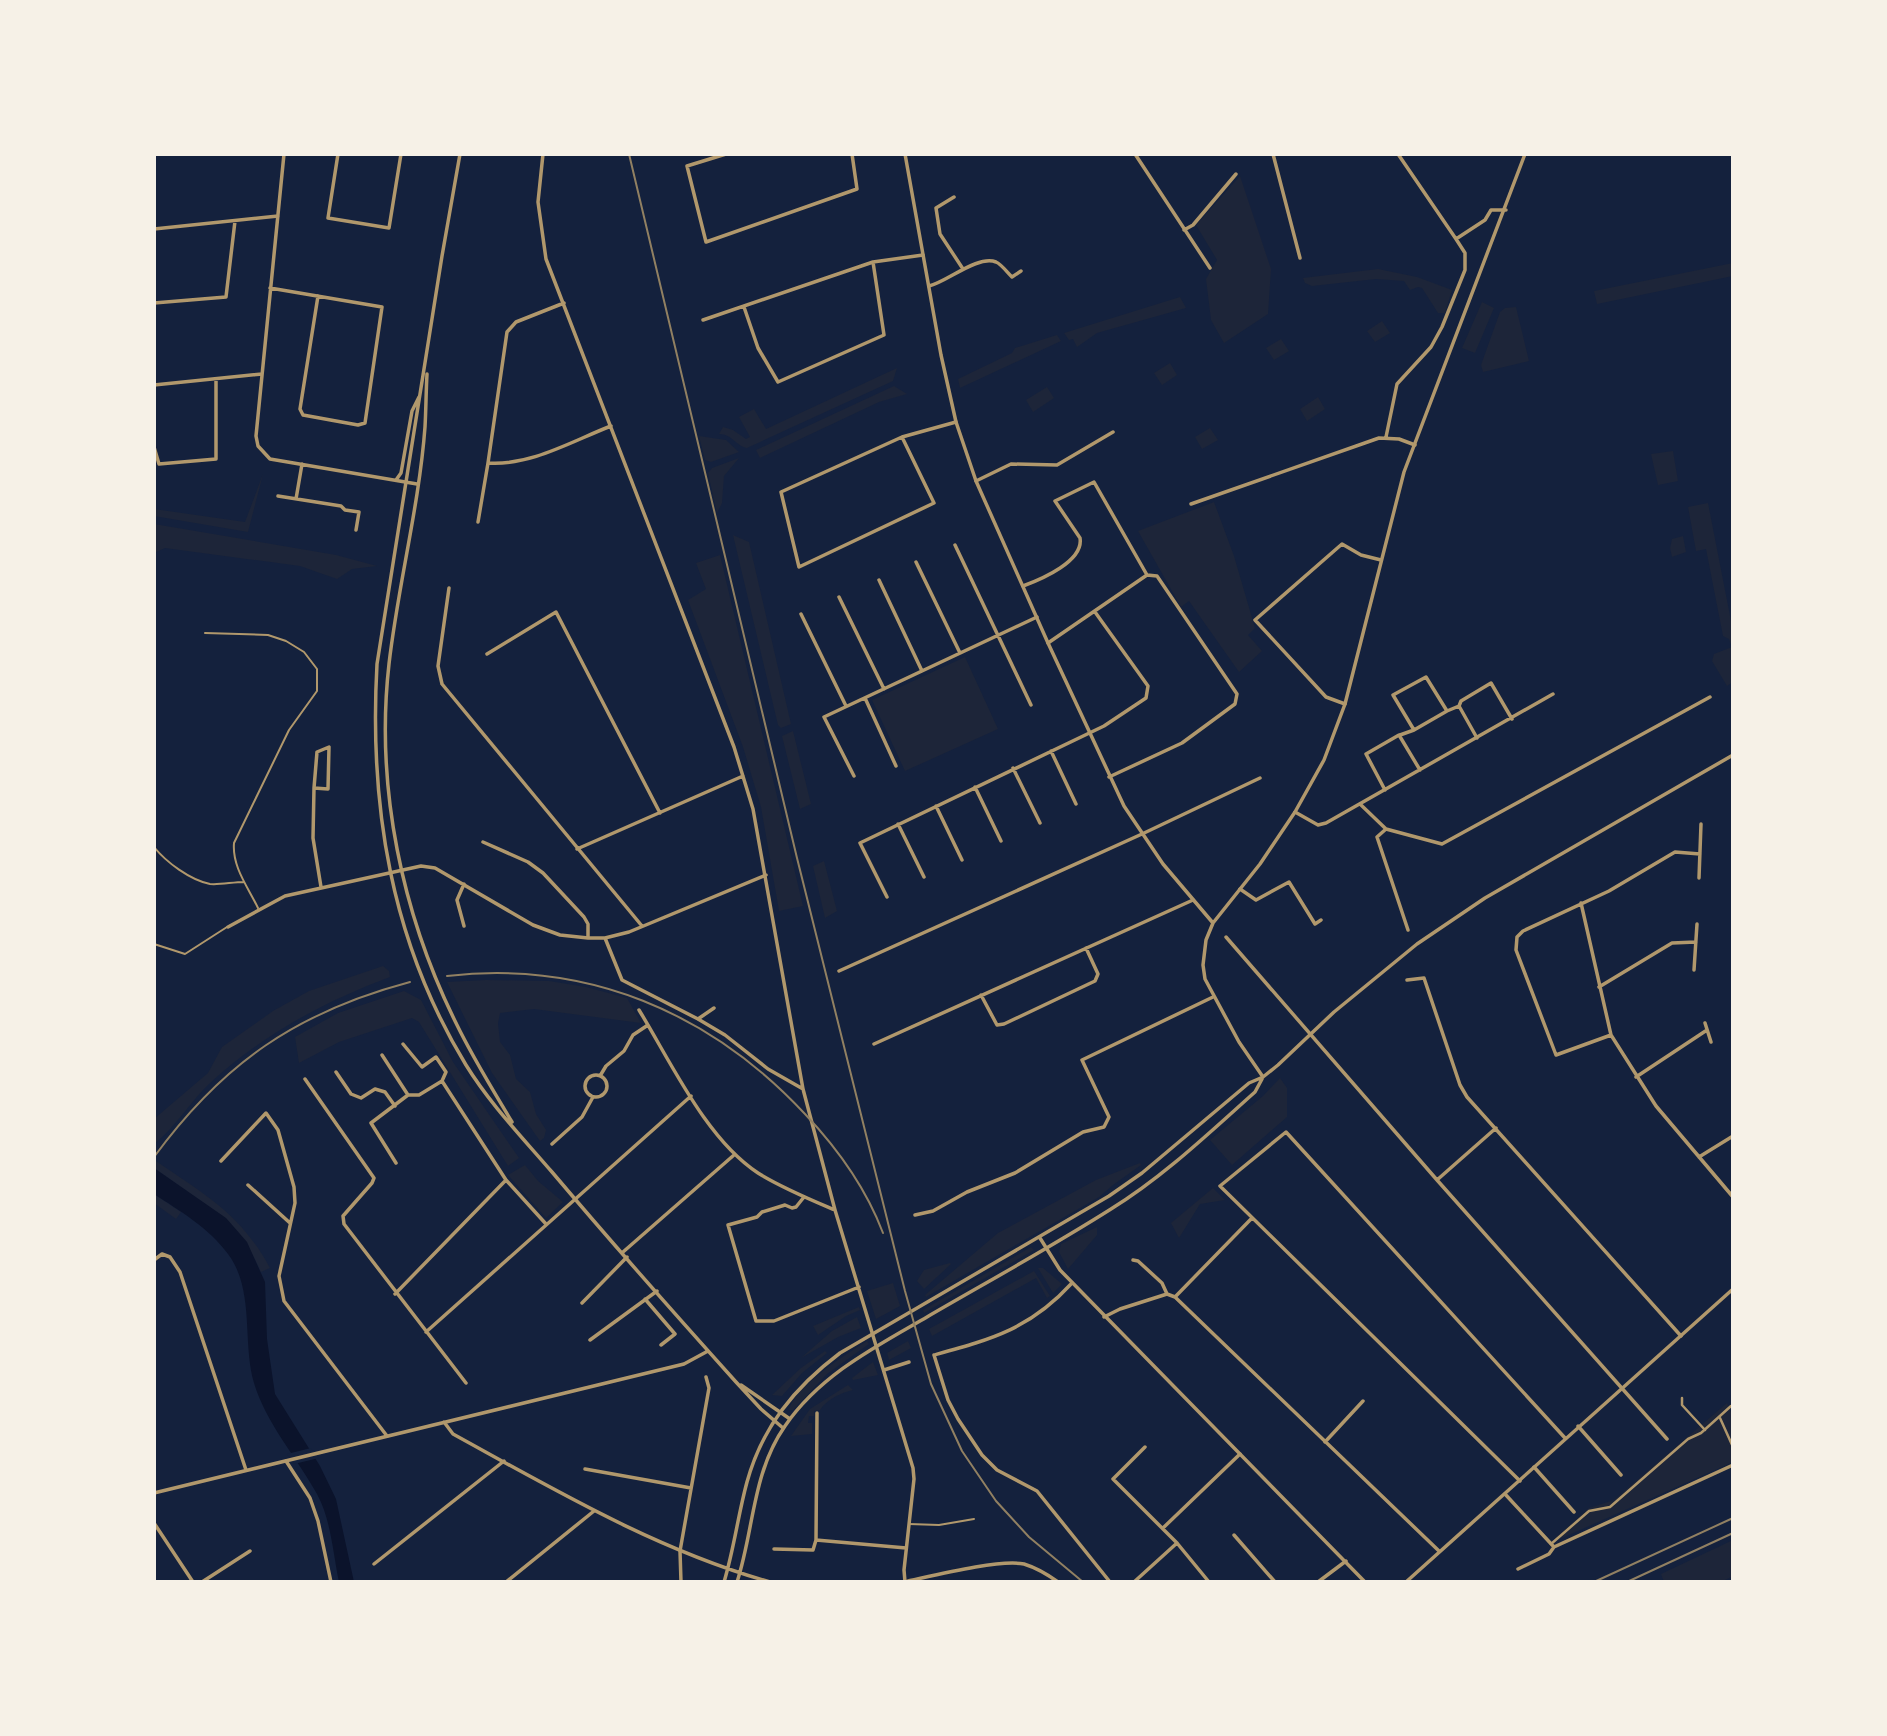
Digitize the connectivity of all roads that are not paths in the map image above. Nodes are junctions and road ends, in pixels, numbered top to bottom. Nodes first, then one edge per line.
1 (284, 154) edge
2 (338, 154) edge
3 (401, 154) edge
4 (460, 154) edge
5 (544, 154) edge
6 (726, 154) edge
7 (852, 154) edge
8 (905, 154) edge
9 (1135, 154) edge
10 (1273, 154) edge
11 (1398, 154) edge
12 (1525, 154) edge
13 (1236, 174) dead end
14 (954, 197) dead end
15 (1506, 211) junction
16 (278, 216) junction
17 (235, 221) junction
18 (154, 229) edge
19 (1184, 230) junction
20 (1456, 239) junction
21 (923, 255) junction
22 (1300, 258) dead end
23 (873, 262) junction
24 (1210, 268) dead end
25 (963, 270) junction
26 (1021, 271) dead end
27 (929, 286) junction
28 (271, 288) junction
29 (318, 296) junction
30 (154, 303) edge
31 (564, 303) junction
32 (744, 307) junction
33 (703, 320) dead end
34 (427, 358) junction
35 (262, 374) junction
36 (216, 379) junction
37 (154, 385) edge
38 (422, 392) junction
39 (957, 422) junction
40 (611, 426) junction
41 (1113, 432) dead end
42 (902, 437) junction
43 (1386, 437) junction
44 (1415, 445) junction
45 (154, 447) edge
46 (488, 463) junction
47 (302, 464) junction
48 (396, 480) junction
49 (976, 481) junction
50 (408, 483) junction
51 (417, 484) junction
52 (278, 496) dead end
53 (296, 499) junction
54 (1191, 504) dead end
55 (478, 522) dead end
56 (356, 530) dead end
57 (955, 545) dead end
58 (1381, 560) junction
59 (916, 562) dead end
60 (1147, 575) junction
61 (879, 580) dead end
62 (1023, 586) junction
63 (449, 588) dead end
64 (839, 597) dead end
65 (1095, 612) junction
66 (801, 614) dead end
67 (1037, 617) junction
68 (205, 633) dead end
69 (998, 635) junction
70 (1048, 643) junction
71 (960, 653) junction
72 (487, 654) dead end
73 (922, 671) junction
74 (884, 689) junction
75 (1553, 694) dead end
76 (1710, 697) dead end
77 (865, 698) junction
78 (1345, 704) junction
79 (1031, 705) dead end
80 (1459, 706) junction
81 (846, 707) junction
82 (1447, 710) junction
83 (1512, 719) junction
84 (1414, 730) junction
85 (1090, 733) junction
86 (1399, 735) junction
87 (1477, 738) junction
88 (1051, 751) junction
89 (1733, 755) edge
90 (896, 766) dead end
91 (1013, 768) junction
92 (1420, 770) junction
93 (743, 776) junction
94 (854, 776) dead end
95 (1109, 777) junction
96 (1260, 778) dead end
97 (975, 787) junction
98 (314, 788) junction
99 (1385, 790) junction
100 (1076, 804) dead end
101 (1360, 804) junction
102 (936, 806) junction
103 (1294, 812) junction
104 (660, 813) junction
105 (1040, 823) dead end
106 (898, 824) junction
107 (1701, 824) dead end
108 (1386, 829) junction
109 (1142, 834) junction
110 (1001, 841) dead end
111 (483, 842) dead end
112 (154, 847) edge
113 (577, 849) junction
114 (1700, 853) junction
115 (962, 859) dead end
116 (401, 868) junction
117 (390, 871) junction
118 (766, 875) junction
119 (924, 877) dead end
120 (1699, 878) dead end
121 (245, 882) junction
122 (464, 884) junction
123 (321, 887) junction
124 (1240, 889) junction
125 (887, 897) dead end
126 (1193, 900) junction
127 (1581, 903) junction
128 (259, 908) junction
129 (1321, 920) dead end
130 (1213, 923) junction
131 (1697, 924) dead end
132 (464, 926) dead end
133 (642, 926) junction
134 (228, 927) joint
135 (1408, 930) dead end
136 (1226, 937) dead end
137 (588, 938) junction
138 (605, 938) junction
139 (1696, 942) junction
140 (154, 944) edge
141 (1086, 948) junction
142 (1694, 970) dead end
143 (839, 971) dead end
144 (1407, 980) dead end
145 (1599, 987) junction
146 (981, 995) junction
147 (1213, 997) junction
148 (714, 1008) dead end
149 (639, 1010) dead end
150 (698, 1019) junction
151 (1705, 1023) dead end
152 (648, 1025) junction
153 (1707, 1030) junction
154 (1310, 1034) junction
155 (1611, 1035) junction
156 (1711, 1042) dead end
157 (403, 1044) dead end
158 (874, 1044) dead end
159 (382, 1055) dead end
160 (336, 1072) dead end
161 (600, 1076) junction
162 (1263, 1077) junction
163 (1636, 1077) junction
164 (305, 1079) dead end
165 (442, 1081) junction
166 (803, 1089) junction
167 (408, 1095) junction
168 (691, 1096) junction
169 (593, 1097) junction
170 (395, 1106) junction
171 (1496, 1128) junction
172 (517, 1131) junction
173 (1733, 1136) edge
174 (552, 1144) dead end
175 (735, 1154) junction
176 (1699, 1158) junction
177 (221, 1161) dead end
178 (396, 1163) dead end
179 (506, 1180) junction
180 (1437, 1180) junction
181 (248, 1185) dead end
182 (804, 1197) junction
183 (1733, 1197) edge
184 (575, 1200) junction
185 (835, 1210) junction
186 (915, 1215) dead end
187 (1252, 1218) junction
188 (290, 1223) junction
189 (547, 1224) junction
190 (1040, 1238) junction
191 (1046, 1248) junction
192 (622, 1252) junction
193 (627, 1257) junction
194 (154, 1260) edge
195 (1133, 1260) dead end
196 (1072, 1283) junction
197 (859, 1287) junction
198 (1733, 1289) edge
199 (657, 1291) junction
200 (396, 1294) junction
201 (1167, 1294) junction
202 (1175, 1297) junction
203 (645, 1299) junction
204 (582, 1303) dead end
205 (1104, 1317) junction
206 (426, 1332) junction
207 (1681, 1336) junction
208 (590, 1340) dead end
209 (661, 1345) dead end
210 (708, 1351) junction
211 (909, 1362) dead end
212 (884, 1370) junction
213 (706, 1377) dead end
214 (736, 1382) junction
215 (466, 1384) dead end
216 (1622, 1387) junction
217 (1682, 1398) dead end
218 (1363, 1401) dead end
219 (1731, 1406) dead end
220 (780, 1411) junction
221 (817, 1413) dead end
222 (1719, 1417) junction
223 (790, 1419) junction
224 (773, 1420) junction
225 (444, 1422) junction
226 (1578, 1426) junction
227 (783, 1428) junction
228 (1705, 1430) junction
229 (387, 1436) junction
230 (1565, 1438) junction
231 (1667, 1439) dead end
232 (1325, 1442) junction
233 (1145, 1447) dead end
234 (1733, 1447) edge
235 (1240, 1454) junction
236 (286, 1461) junction
237 (504, 1461) junction
238 (1733, 1465) edge
239 (1534, 1467) junction
240 (585, 1469) dead end
241 (246, 1470) junction
242 (1620, 1475) dead end
243 (1520, 1480) junction
244 (691, 1488) junction
245 (154, 1493) edge
246 (1505, 1494) junction
247 (594, 1511) junction
248 (1574, 1512) dead end
249 (974, 1519) dead end
250 (154, 1523) edge
251 (908, 1524) junction
252 (1163, 1529) junction
253 (1234, 1535) dead end
254 (816, 1540) junction
255 (1177, 1543) junction
256 (1552, 1545) junction
257 (906, 1548) junction
258 (774, 1549) dead end
259 (250, 1551) dead end
260 (680, 1551) junction
261 (1439, 1551) junction
262 (1346, 1561) junction
263 (374, 1564) dead end
264 (1518, 1569) dead end
265 (728, 1570) junction
266 (740, 1573) junction
267 (193, 1582) edge
268 (202, 1582) edge
269 (331, 1582) edge
270 (506, 1582) edge
271 (681, 1582) edge
272 (724, 1582) edge
273 (737, 1582) edge
274 (770, 1582) edge
275 (905, 1582) edge
276 (1058, 1582) edge
277 (1110, 1582) edge
278 (1134, 1582) edge
279 (1209, 1582) edge
280 (1275, 1582) edge
281 (1318, 1582) edge
282 (1365, 1582) edge
283 (1405, 1582) edge

1 - 16 street
2 - 3 street
4 - 34 street
5 - 31 street
6 - 7 street
8 - 21 street
9 - 19 street
10 - 22 street
11 - 20 street
12 - 15 street
13 - 19 street
14 - 25 street
15 - 20 street
15 - 44 street
16 - 17 street
16 - 28 street
17 - 18 street
17 - 30 street
19 - 24 street
20 - 43 street
21 - 23 street
21 - 27 street
23 - 32 street
23 - 32 street
25 - 26 street
25 - 27 street
27 - 39 street
28 - 29 street
28 - 35 street
29 - 29 street
31 - 40 street
31 - 46 street
32 - 33 street
34 - 38 street
34 - 51 street
35 - 36 street
35 - 47 street
36 - 37 street
36 - 45 street
38 - 48 street
38 - 50 street
39 - 42 street
39 - 49 street
40 - 46 street
40 - 93 street
41 - 49 street
42 - 42 street
43 - 44 street
43 - 54 street
44 - 58 street
46 - 55 street
47 - 48 street
47 - 53 street
48 - 50 street
49 - 62 street
50 - 51 street
50 - 117 street
51 - 116 street
52 - 53 street
53 - 56 street
57 - 69 street
58 - 78 street
58 - 78 street
59 - 71 street
60 - 62 street
60 - 65 street
60 - 95 street
61 - 73 street
62 - 67 street
63 - 113 street
64 - 74 street
65 - 70 street
65 - 85 street
66 - 81 street
67 - 69 street
67 - 70 street
68 - 121 lane
69 - 71 street
69 - 79 street
70 - 85 street
71 - 73 street
72 - 104 street
73 - 74 street
74 - 77 street
75 - 83 street
76 - 108 street
77 - 81 street
77 - 90 street
78 - 103 street
80 - 82 street
80 - 83 street
80 - 87 street
81 - 94 street
82 - 84 street
82 - 84 street
83 - 87 street
84 - 86 street
85 - 88 street
85 - 95 street
86 - 92 street
86 - 99 street
87 - 92 street
88 - 91 street
88 - 100 street
89 - 154 street
91 - 97 street
91 - 105 street
92 - 99 street
93 - 104 street
93 - 118 street
95 - 109 street
96 - 109 street
97 - 102 street
97 - 110 street
98 - 98 street
98 - 123 street
99 - 101 street
101 - 103 street
101 - 108 street
102 - 106 street
102 - 115 street
103 - 124 street
104 - 113 street
106 - 119 street
106 - 125 street
107 - 114 street
108 - 135 street
109 - 126 street
109 - 143 street
111 - 137 street
112 - 121 lane
113 - 133 street
114 - 120 street
114 - 127 street
116 - 117 street
116 - 122 street
116 - 172 street
117 - 123 street
117 - 172 street
118 - 133 street
118 - 166 street
121 - 128 lane
122 - 132 street
122 - 137 street
123 - 128 street
124 - 129 street
124 - 130 street
126 - 130 street
126 - 141 street
127 - 145 street
127 - 155 street
128 - 134 street
130 - 147 street
131 - 139 street
133 - 138 street
134 - 140 lane
136 - 154 street
137 - 138 street
138 - 150 street
139 - 142 street
139 - 145 street
141 - 146 street
141 - 146 street
144 - 171 street
145 - 155 street
146 - 158 street
147 - 162 street
147 - 186 street
148 - 150 street
149 - 152 street
150 - 166 street
151 - 153 street
152 - 161 street
152 - 168 street
153 - 156 street
153 - 163 street
154 - 162 street
154 - 180 street
155 - 163 street
157 - 165 street
159 - 167 street
160 - 170 street
161 - 169 street
161 - 169 street
162 - 190 street
162 - 191 street
163 - 176 street
164 - 200 street
165 - 167 street
165 - 179 street
166 - 185 street
167 - 170 street
168 - 175 street
168 - 184 street
169 - 174 street
170 - 178 street
171 - 180 street
171 - 207 street
172 - 184 street
173 - 176 street
175 - 182 street
175 - 192 street
176 - 183 street
177 - 188 street
179 - 189 street
179 - 200 street
180 - 216 street
181 - 188 street
182 - 185 street
182 - 197 street
184 - 189 street
184 - 192 street
185 - 197 street
187 - 202 street
187 - 230 street
187 - 243 street
188 - 229 street
189 - 206 street
190 - 191 street
190 - 220 street
191 - 196 street
191 - 223 street
192 - 193 street
193 - 199 street
193 - 204 street
194 - 241 street
195 - 201 street
196 - 205 street
196 - 277 street
197 - 212 street
198 - 207 street
199 - 203 street
199 - 210 street
200 - 206 street
201 - 202 street
201 - 205 street
202 - 232 street
203 - 208 street
203 - 209 street
205 - 235 street
206 - 215 street
207 - 216 street
210 - 214 street
210 - 225 street
211 - 212 street
212 - 251 street
213 - 244 street
214 - 220 street
214 - 224 street
216 - 226 street
216 - 231 street
217 - 228 street
218 - 232 street
219 - 222 street
220 - 223 street
220 - 224 street
221 - 254 street
222 - 228 street
222 - 234 street
223 - 227 street
224 - 227 street
224 - 265 street
225 - 229 street
225 - 237 street
226 - 230 street
226 - 242 street
227 - 266 street
228 - 256 street
229 - 236 street
230 - 239 street
232 - 261 street
233 - 252 street
235 - 252 street
235 - 262 street
236 - 241 street
236 - 269 street
237 - 247 street
237 - 263 street
238 - 256 street
239 - 243 street
239 - 248 street
240 - 244 street
241 - 245 street
243 - 246 street
244 - 260 street
246 - 256 street
246 - 261 street
247 - 260 street
247 - 270 street
249 - 251 lane
250 - 267 street
251 - 257 street
252 - 255 street
253 - 280 street
254 - 257 street
254 - 258 street
255 - 278 street
255 - 279 street
256 - 264 street
257 - 275 street
259 - 268 street
260 - 265 street
260 - 271 street
261 - 283 street
262 - 281 street
262 - 282 street
265 - 266 street
265 - 272 street
266 - 273 street
266 - 274 street
275 - 276 street

